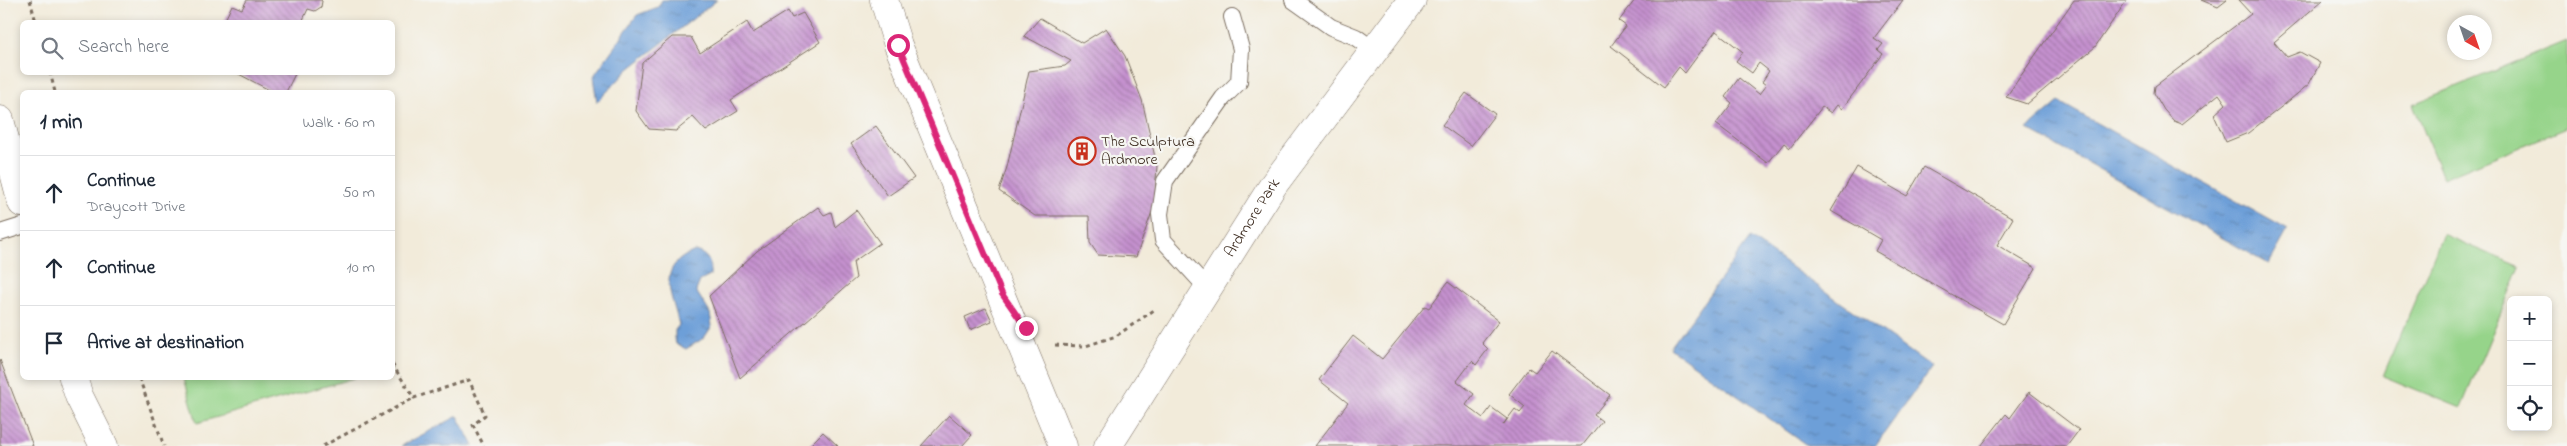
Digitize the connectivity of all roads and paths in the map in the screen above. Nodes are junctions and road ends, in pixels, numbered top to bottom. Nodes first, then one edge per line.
1 (30, 0) edge
2 (884, 0) edge
3 (1293, 0) edge
4 (1412, 0) edge
5 (1232, 17) dead end
6 (35, 20) edge
7 (1374, 50) junction
8 (51, 75) edge
9 (54, 90) edge
10 (0, 120) edge
11 (20, 195) edge
12 (20, 227) edge
13 (0, 233) edge
14 (1208, 288) junction
15 (1156, 308) dead end
16 (1050, 345) dead end
17 (395, 369) edge
18 (73, 380) edge
19 (140, 380) edge
20 (414, 398) junction
21 (104, 446) edge
22 (164, 446) edge
23 (324, 446) edge
24 (484, 446) edge
25 (1063, 446) edge
26 (1108, 446) edge

1 - 6 path
2 - 25 street
3 - 7 lane
4 - 7 street, Ardmore Park
5 - 14 lane
7 - 14 street, Ardmore Park
8 - 9 path
10 - 11 street
12 - 13 lane
14 - 26 street, Ardmore Park
15 - 16 path
17 - 20 path
18 - 21 street
19 - 22 path
20 - 23 path
20 - 24 path

